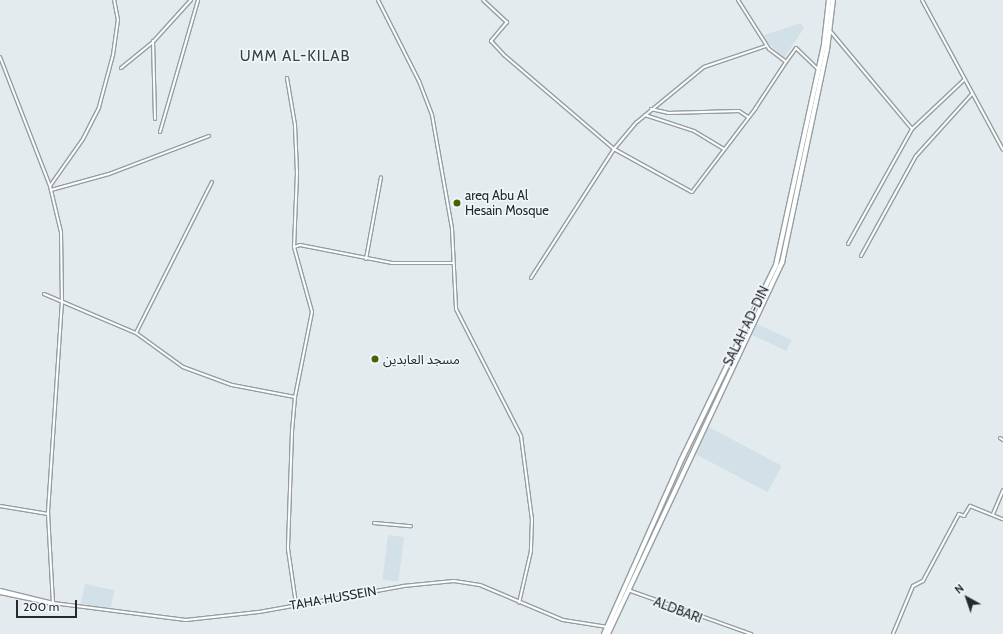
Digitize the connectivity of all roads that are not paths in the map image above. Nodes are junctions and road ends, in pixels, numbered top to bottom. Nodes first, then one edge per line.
1 (114, 0) edge
2 (191, 0) edge
3 (198, 0) edge
4 (379, 0) edge
5 (483, 0) edge
6 (738, 0) edge
7 (829, 0) edge
8 (833, 0) edge
9 (922, 0) edge
10 (831, 32) junction
11 (153, 41) junction
12 (766, 46) junction
13 (0, 57) edge
14 (786, 62) junction
15 (121, 68) dead end
16 (817, 68) dead end
17 (287, 78) dead end
18 (964, 80) junction
19 (972, 94) junction
20 (651, 109) junction
21 (645, 115) junction
22 (748, 117) junction
23 (155, 119) dead end
24 (912, 128) junction
25 (160, 132) dead end
26 (209, 136) dead end
27 (803, 144) junction
28 (808, 146) junction
29 (614, 149) junction
30 (724, 149) junction
31 (1003, 150) edge
32 (381, 177) dead end
33 (212, 182) dead end
34 (50, 186) junction
35 (51, 190) junction
36 (848, 244) dead end
37 (294, 247) junction
38 (861, 256) dead end
39 (366, 259) junction
40 (453, 263) junction
41 (531, 278) dead end
42 (44, 294) dead end
43 (62, 301) junction
44 (136, 333) junction
45 (295, 397) junction
46 (1000, 438) dead end
47 (1003, 440) edge
48 (1003, 490) edge
49 (0, 506) edge
50 (48, 514) junction
51 (992, 515) junction
52 (1003, 519) edge
53 (374, 523) dead end
54 (411, 526) dead end
55 (648, 537) junction
56 (652, 539) junction
57 (628, 590) junction
58 (1, 591) edge
59 (53, 603) junction
60 (519, 603) junction
61 (296, 604) junction
62 (607, 627) junction
63 (604, 634) edge
64 (608, 634) edge
65 (751, 634) edge
66 (893, 634) edge

1 - 34 street
2 - 11 street
3 - 25 street
4 - 40 street
5 - 29 street
6 - 12 street
7 - 27 highway, SALAH AD-DIN
8 - 10 highway, SALAH AD-DIN
9 - 18 street
10 - 24 street
10 - 28 highway, SALAH AD-DIN
11 - 15 street
11 - 23 street
12 - 14 street
12 - 20 street
13 - 34 street
14 - 16 street
14 - 22 street
17 - 37 street
18 - 19 street
18 - 24 street
19 - 31 street
19 - 38 street
20 - 21 street
20 - 22 street
21 - 29 street
21 - 30 street
22 - 30 street
24 - 36 street
26 - 35 street
27 - 28 highway
27 - 55 highway, SALAH AD-DIN
28 - 56 highway, SALAH AD-DIN
29 - 30 street
29 - 41 street
32 - 39 street
33 - 44 street
34 - 35 street
35 - 43 street
37 - 39 street
37 - 45 street
39 - 40 street
40 - 60 street
42 - 43 street
43 - 44 street
43 - 50 street
44 - 45 street
45 - 61 street
46 - 47 street
48 - 51 street
49 - 50 street
50 - 59 street
51 - 52 street
51 - 66 street
53 - 54 street
55 - 56 highway
55 - 62 highway, SALAH AD-DIN
56 - 57 highway, SALAH AD-DIN
57 - 64 highway, SALAH AD-DIN
57 - 65 street, ALDBARI
58 - 59 main road, TAHA HUSSEIN
59 - 61 street, TAHA HUSSEIN
60 - 61 street, TAHA HUSSEIN
60 - 62 street, TAHA HUSSEIN
62 - 63 highway, SALAH AD-DIN

